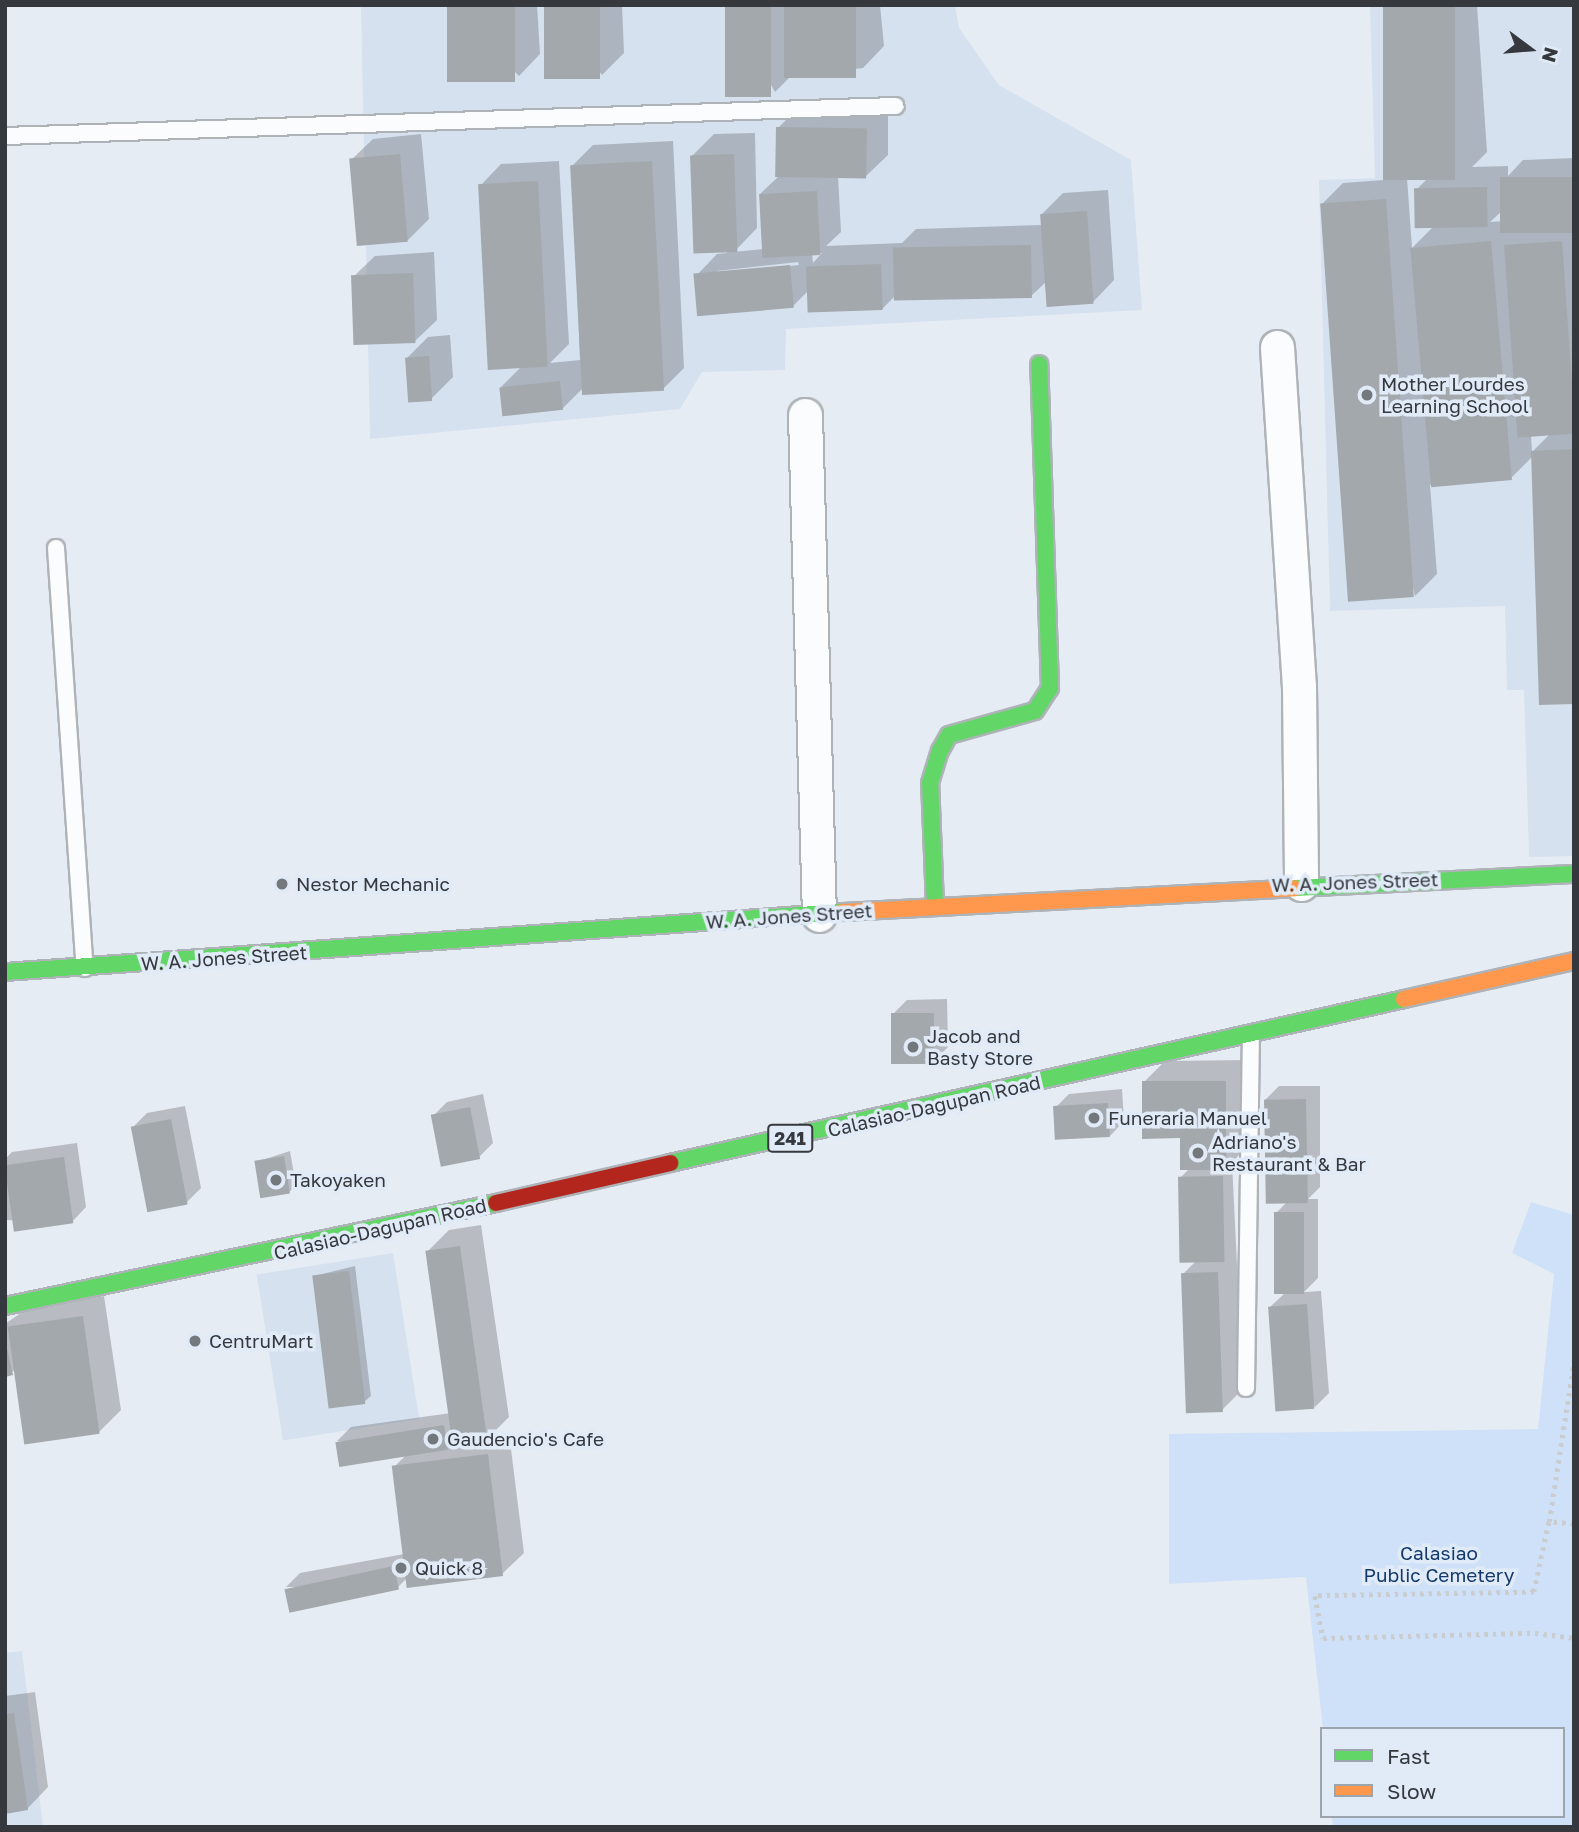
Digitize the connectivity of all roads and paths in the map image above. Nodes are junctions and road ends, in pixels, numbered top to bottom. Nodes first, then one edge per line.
1 (895, 106) dead end
2 (5, 136) edge
3 (1277, 347) dead end
4 (1038, 364) dead end
5 (805, 415) dead end
6 (56, 548) dead end
7 (1574, 874) edge
8 (1301, 884) junction
9 (935, 905) junction
10 (819, 915) junction
11 (1574, 961) edge
12 (85, 968) junction
13 (5, 972) edge
14 (1251, 1036) junction
15 (5, 1306) edge
16 (1574, 1360) edge
17 (1246, 1388) dead end
18 (1567, 1409) junction
19 (1574, 1411) edge
20 (1549, 1522) junction
21 (1574, 1524) edge
22 (1574, 1638) edge

1 - 2 lane
3 - 8 street
4 - 9 main road
5 - 10 street
6 - 12 lane
7 - 8 main road, W. A. Jones Street
8 - 9 main road, W. A. Jones Street
9 - 10 main road, W. A. Jones Street
10 - 12 main road, W. A. Jones Street
11 - 14 main road, Calasiao-Dagupan Road / 241
12 - 13 main road, W. A. Jones Street
14 - 15 main road, Calasiao-Dagupan Road / 241
14 - 17 lane
16 - 18 path
18 - 19 path
18 - 20 path
20 - 21 path
20 - 22 path

